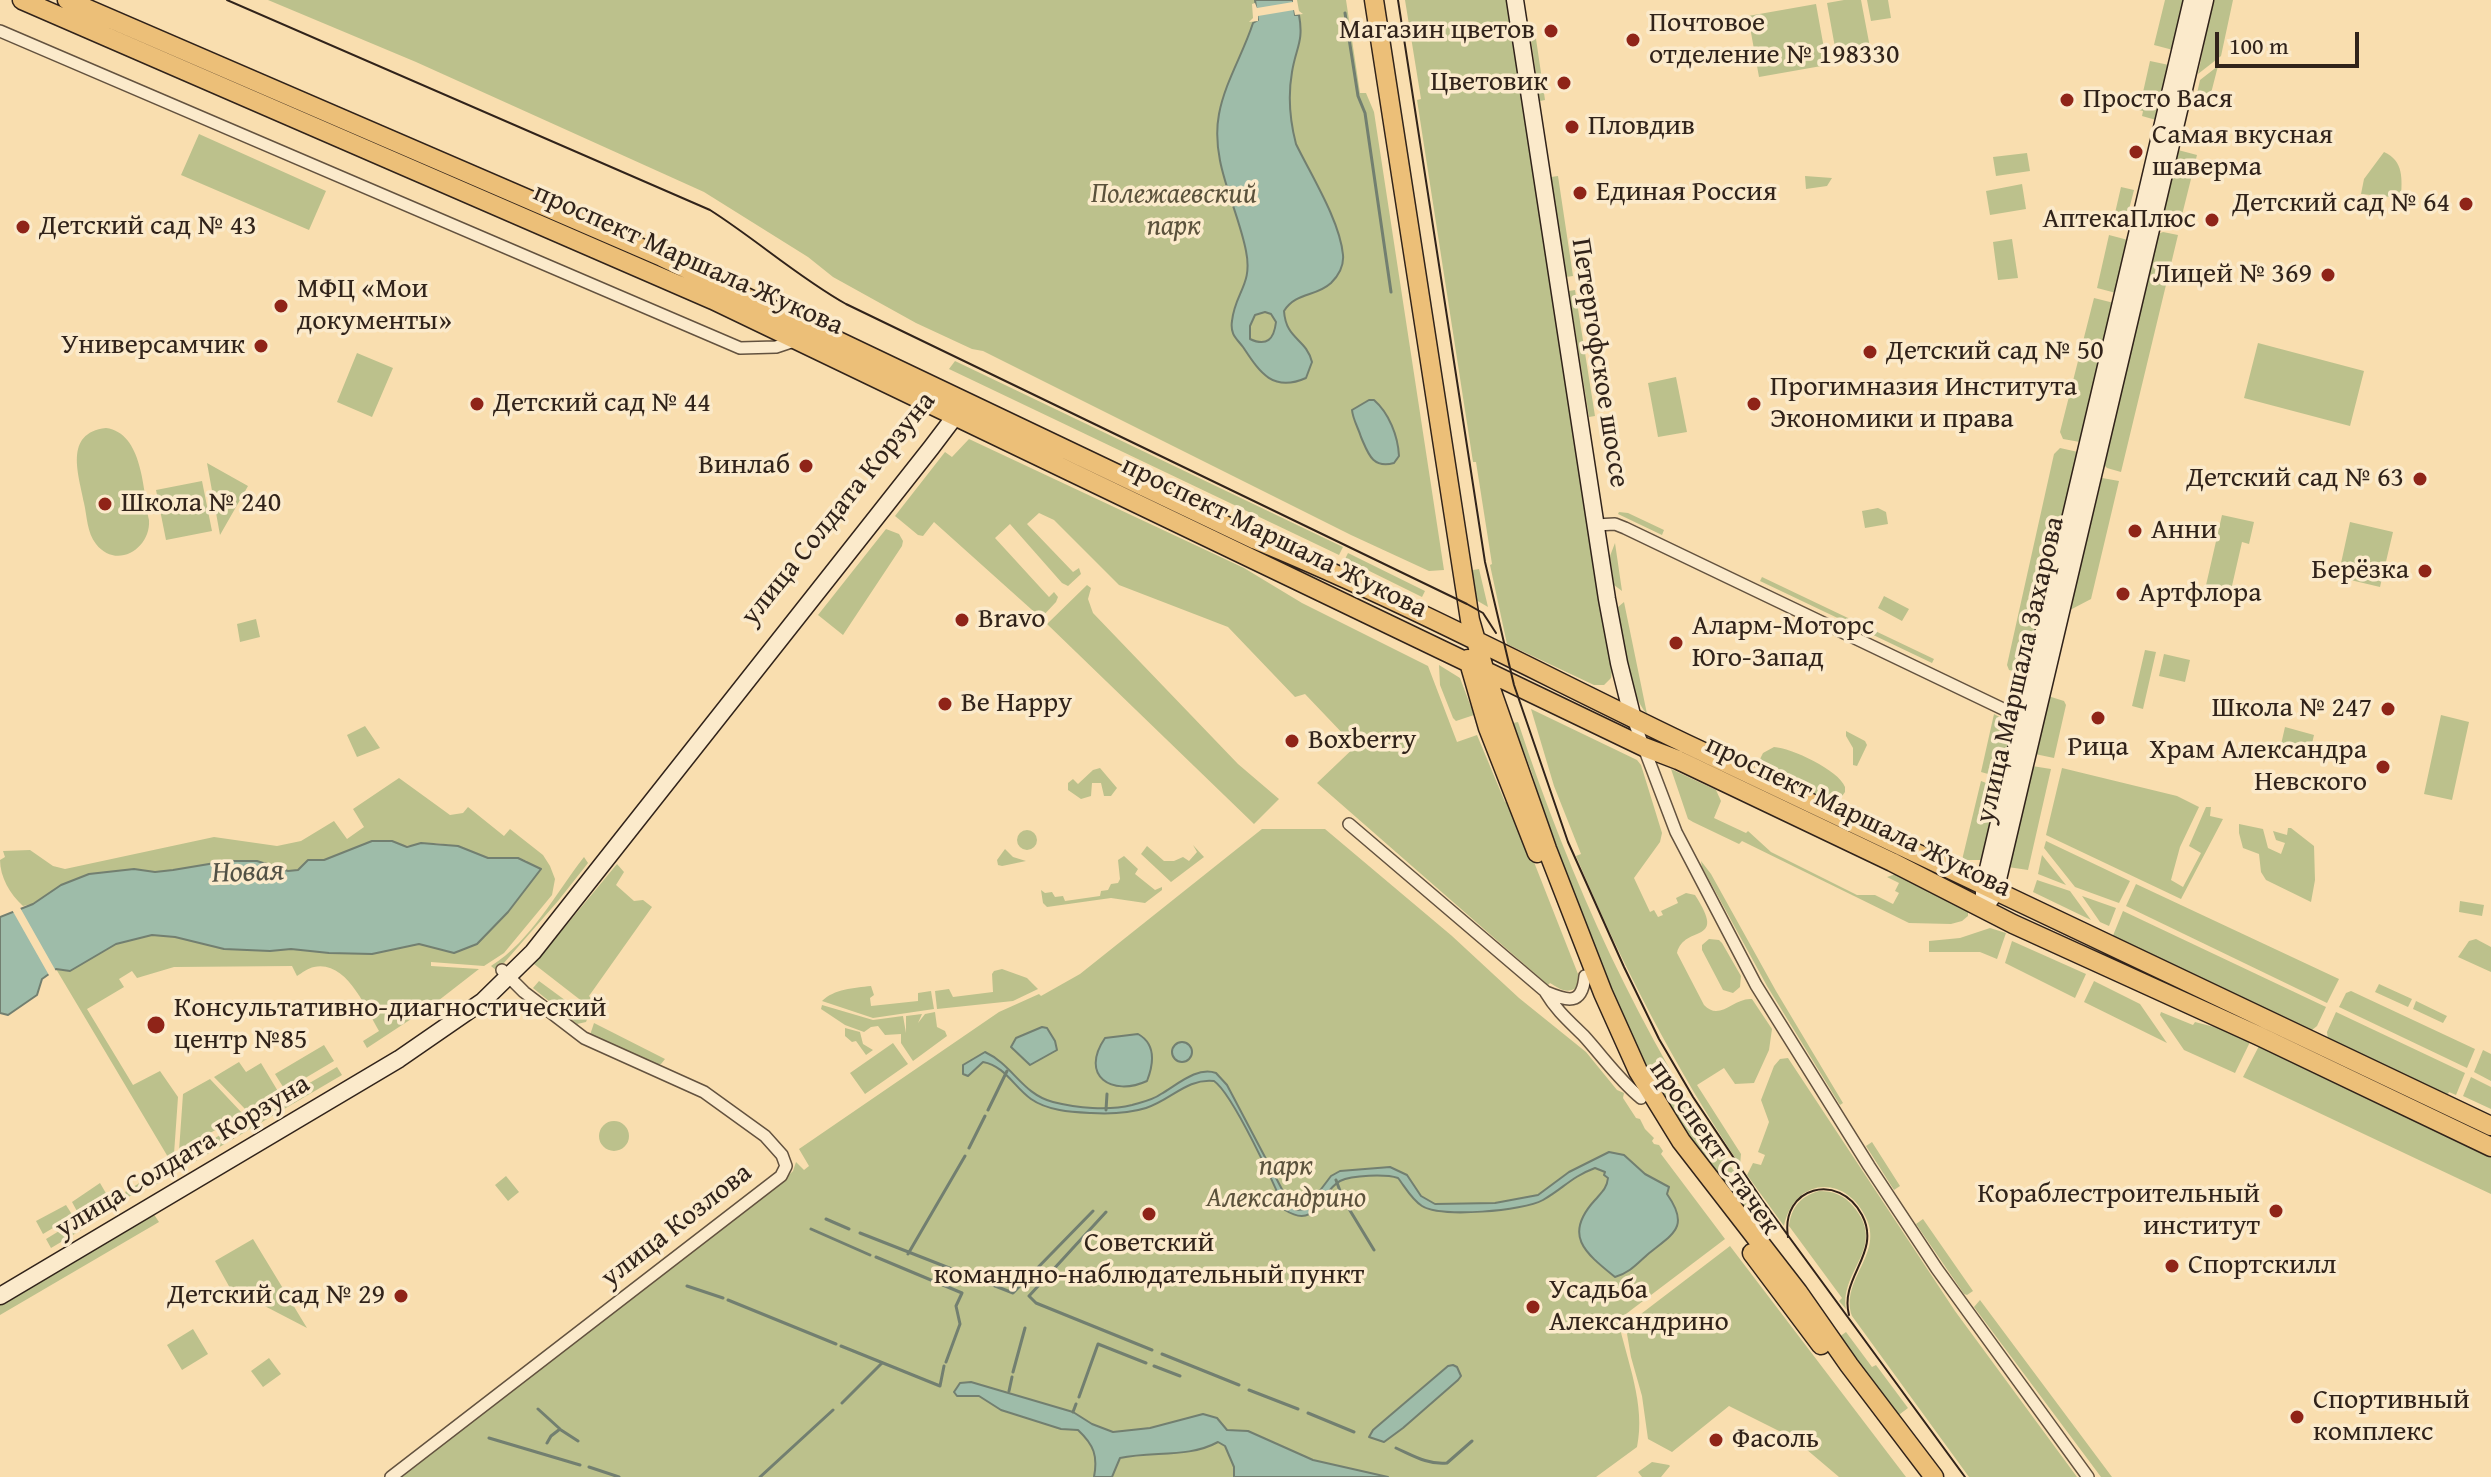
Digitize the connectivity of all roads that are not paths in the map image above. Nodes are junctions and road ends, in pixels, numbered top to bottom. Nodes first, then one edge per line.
1 (22, 0) edge
2 (67, 0) edge
3 (1364, 0) edge
4 (1374, 0) edge
5 (1515, 0) edge
6 (2192, 0) edge
7 (2205, 0) edge
8 (0, 31) edge
9 (797, 340) junction
10 (955, 408) junction
11 (1595, 525) junction
12 (1468, 637) junction
13 (1477, 668) junction
14 (2029, 721) junction
15 (1638, 733) junction
16 (1349, 824) dead end
17 (1990, 889) junction
18 (1984, 909) junction
19 (506, 974) junction
20 (1585, 976) junction
21 (1546, 992) junction
22 (1641, 1098) junction
23 (2491, 1126) edge
24 (2491, 1147) edge
25 (0, 1285) edge
26 (0, 1296) edge
27 (391, 1477) edge
28 (1922, 1477) edge
29 (1934, 1477) edge
30 (2088, 1477) edge

1 - 9 main road, проспект Маршала Жукова
2 - 10 main road, проспект Маршала Жукова
3 - 12 main road
4 - 12 main road
5 - 11 street, Петергофское шоссе
6 - 14 street, улица Маршала Захарова
7 - 14 street, улица Маршала Захарова
8 - 9 street
9 - 10 main road, проспект Маршала Жукова
10 - 12 main road, проспект Маршала Жукова
10 - 13 main road, проспект Маршала Жукова
10 - 19 street, улица Солдата Корзуна
11 - 14 street
11 - 15 street, Петергофское шоссе
12 - 13 main road, проспект Стачек
12 - 15 main road, проспект Маршала Жукова
13 - 15 main road, проспект Маршала Жукова
13 - 20 main road, проспект Стачек
13 - 29 main road, проспект Стачек
14 - 17 street, улица Маршала Захарова
15 - 17 main road, проспект Маршала Жукова
15 - 18 main road, проспект Маршала Жукова
15 - 30 street
16 - 21 street
17 - 18 street, улица Маршала Захарова
17 - 23 main road, проспект Маршала Жукова
18 - 24 main road, проспект Маршала Жукова
19 - 25 street, улица Солдата Корзуна
19 - 26 street, улица Солдата Корзуна
19 - 27 street, улица Козлова
20 - 21 street
20 - 22 main road, проспект Стачек
21 - 22 street
22 - 28 main road, проспект Стачек

